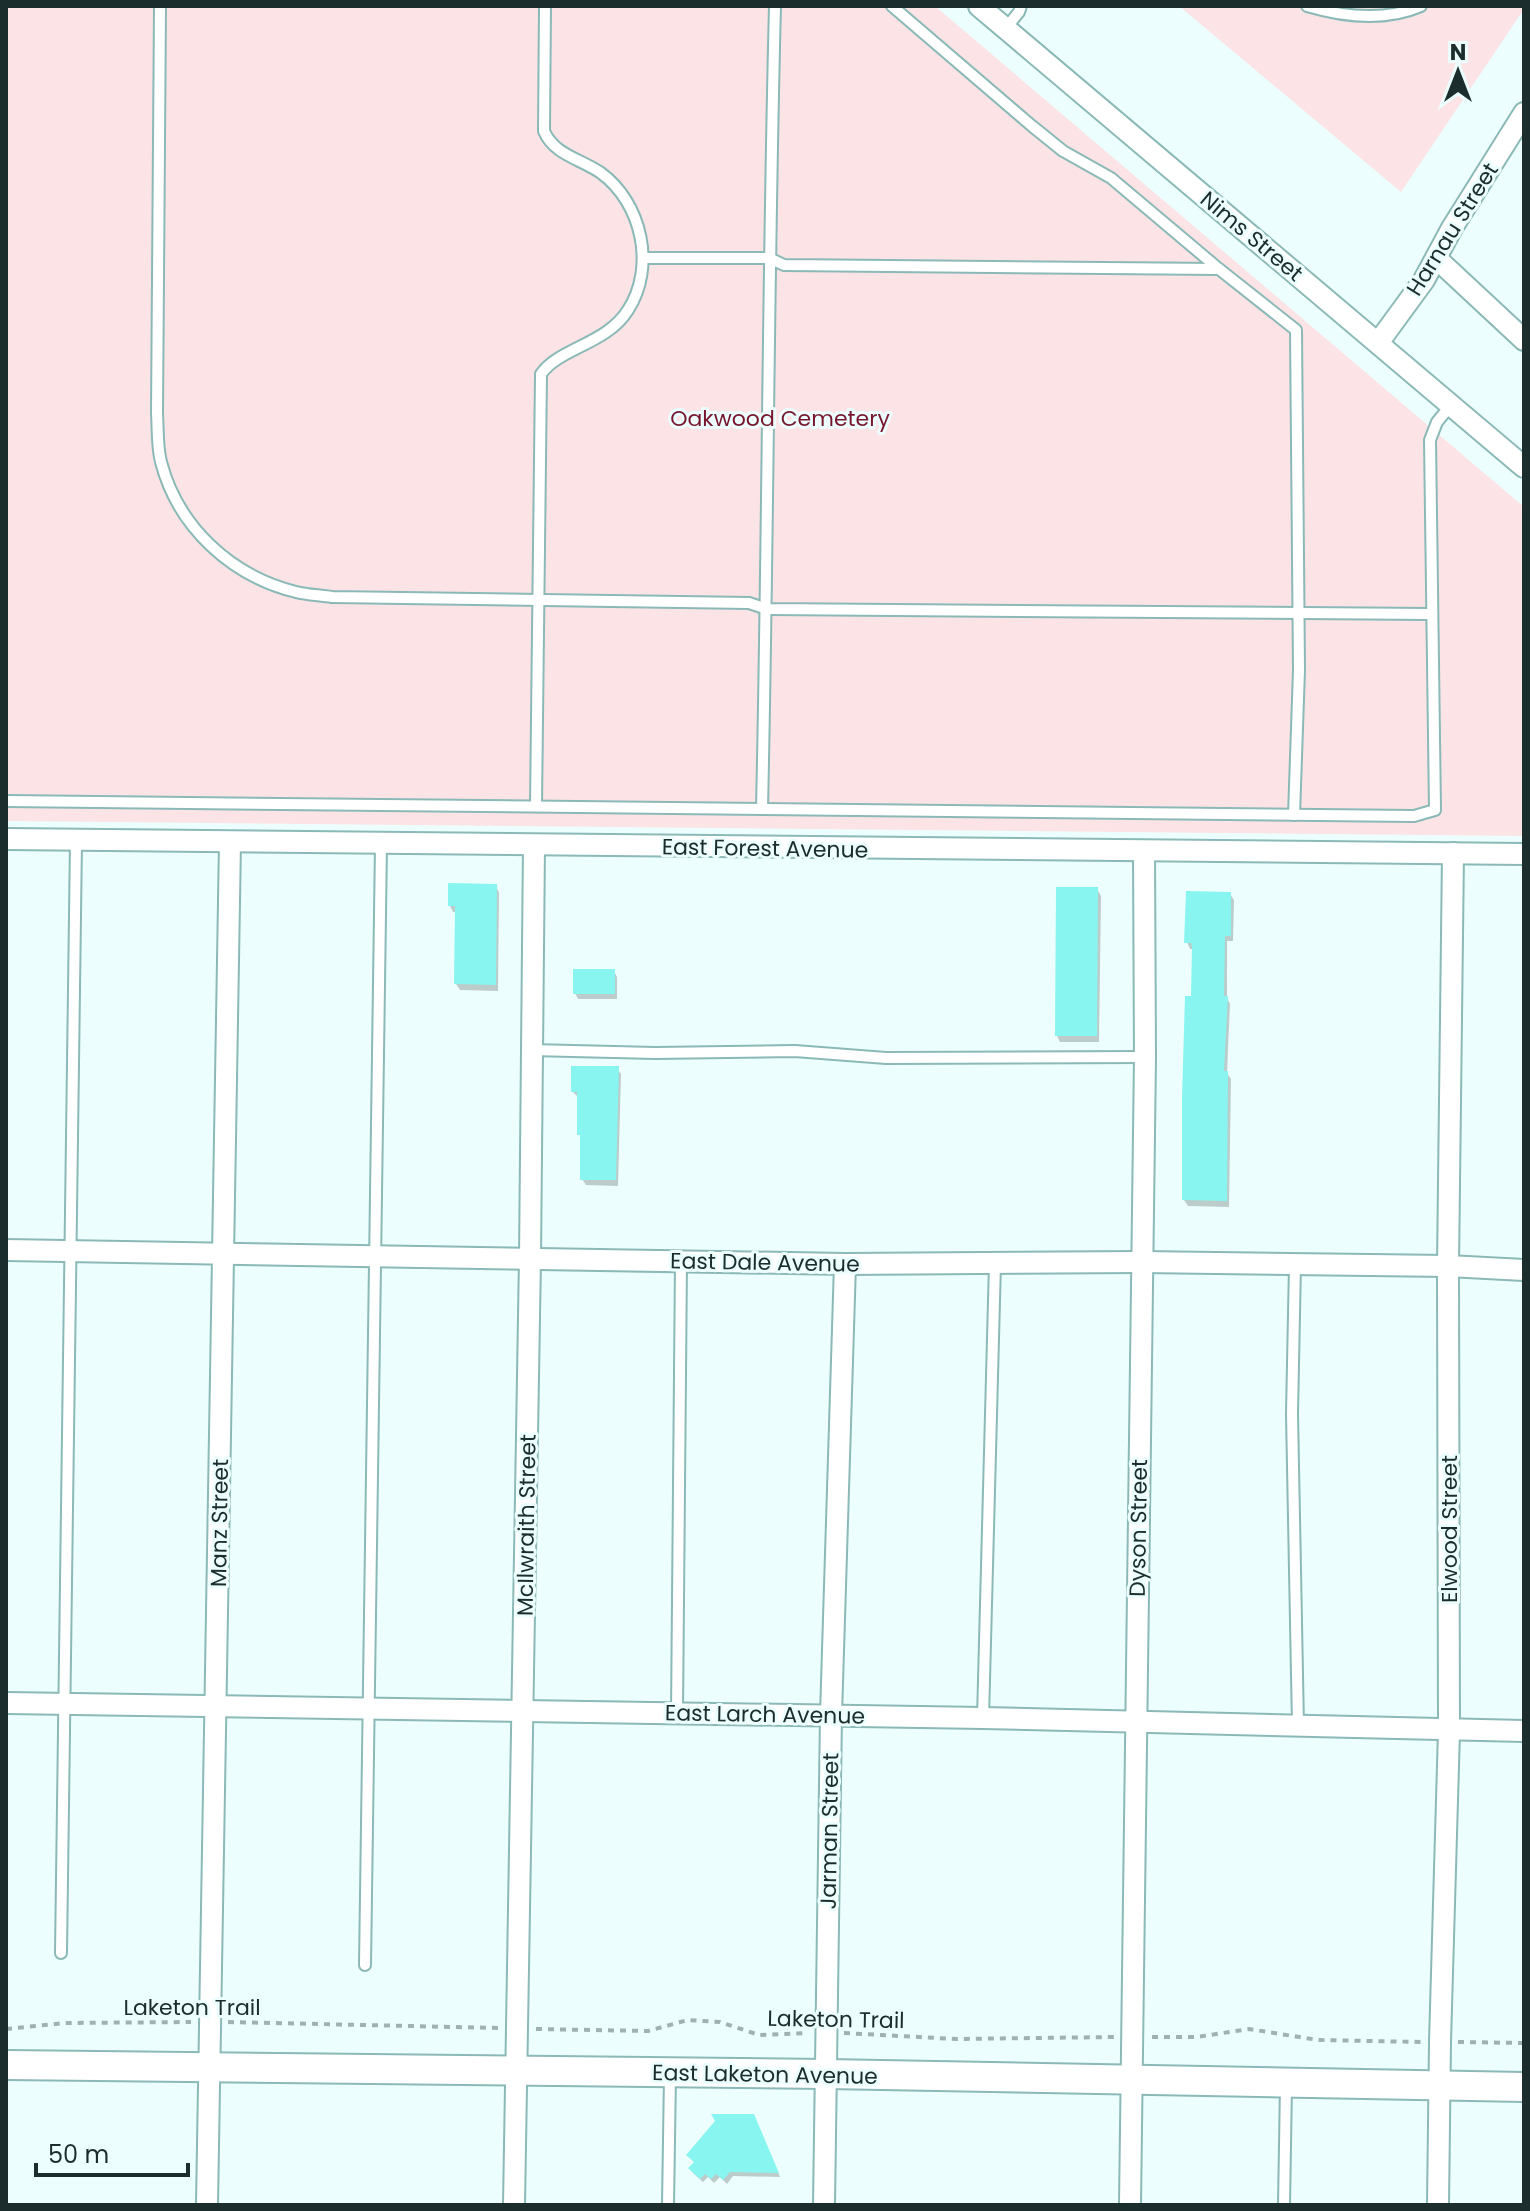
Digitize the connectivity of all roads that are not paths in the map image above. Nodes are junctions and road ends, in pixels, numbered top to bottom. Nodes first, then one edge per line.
1 (160, 6) edge
2 (545, 6) edge
3 (775, 6) edge
4 (892, 6) edge
5 (979, 6) edge
6 (1021, 6) edge
7 (1307, 6) edge
8 (1421, 6) edge
9 (1006, 28) junction
10 (1524, 113) edge
11 (644, 258) junction
12 (769, 258) junction
13 (1437, 259) junction
14 (1219, 269) junction
15 (1524, 340) edge
16 (1378, 343) junction
17 (1451, 405) junction
18 (1524, 467) edge
19 (538, 601) junction
20 (767, 609) junction
21 (1430, 614) junction
22 (1298, 615) junction
23 (6, 801) edge
24 (536, 806) junction
25 (762, 809) junction
26 (1294, 815) junction
27 (6, 839) edge
28 (76, 841) junction
29 (230, 842) junction
30 (381, 844) junction
31 (534, 845) junction
32 (1144, 851) junction
33 (1453, 853) junction
34 (1524, 854) edge
35 (531, 1050) junction
36 (1145, 1057) junction
37 (6, 1250) edge
38 (71, 1251) junction
39 (225, 1252) junction
40 (376, 1255) junction
41 (530, 1258) junction
42 (681, 1261) junction
43 (1141, 1262) junction
44 (995, 1263) junction
45 (845, 1264) junction
46 (1295, 1264) junction
47 (1448, 1266) junction
48 (1524, 1270) edge
49 (6, 1703) edge
50 (64, 1704) junction
51 (216, 1706) junction
52 (367, 1708) junction
53 (523, 1711) junction
54 (677, 1713) junction
55 (831, 1715) junction
56 (983, 1718) junction
57 (1136, 1721) junction
58 (1298, 1726) junction
59 (1449, 1731) junction
60 (1524, 1731) edge
61 (61, 1953) dead end
62 (365, 1965) dead end
63 (6, 2065) edge
64 (210, 2066) junction
65 (517, 2071) junction
66 (670, 2073) junction
67 (827, 2074) junction
68 (1132, 2081) junction
69 (1286, 2083) junction
70 (1441, 2085) junction
71 (1524, 2087) edge
72 (207, 2205) edge
73 (514, 2205) edge
74 (668, 2205) edge
75 (824, 2205) edge
76 (1130, 2205) edge
77 (1284, 2205) edge
78 (1438, 2205) edge

1 - 19 lane
2 - 11 lane
3 - 12 lane
4 - 14 lane
5 - 9 street, Nims Street
6 - 9 lane
7 - 8 lane
9 - 16 street, Nims Street
10 - 13 street, Harnau Street
11 - 12 lane
11 - 19 lane
12 - 14 lane
12 - 20 lane
13 - 15 street
13 - 16 street, Harnau Street
14 - 22 lane
16 - 17 street, Nims Street
17 - 18 street, Nims Street
17 - 21 lane
19 - 20 lane
19 - 24 lane
20 - 22 lane
20 - 25 lane
21 - 22 lane
21 - 26 lane
22 - 26 lane
23 - 24 lane
24 - 25 lane
25 - 26 lane
27 - 28 street, East Forest Avenue
28 - 29 street, East Forest Avenue
28 - 38 lane
29 - 30 street, East Forest Avenue
29 - 39 street, Manz Street
30 - 31 street, East Forest Avenue
30 - 40 lane
31 - 32 street, East Forest Avenue
31 - 35 street, McIlwraith Street
32 - 33 street, East Forest Avenue
32 - 36 street, Dyson Street
33 - 34 street, East Forest Avenue
33 - 47 street, Elwood Street
35 - 36 lane
35 - 41 street, McIlwraith Street
36 - 43 street, Dyson Street
37 - 38 street, East Dale Avenue
38 - 39 street, East Dale Avenue
38 - 50 lane
39 - 40 street, East Dale Avenue
39 - 51 street, Manz Street
40 - 41 street, East Dale Avenue
40 - 52 lane
41 - 42 street, East Dale Avenue
41 - 53 street, McIlwraith Street
42 - 45 street, East Dale Avenue
42 - 54 lane
43 - 44 street, East Dale Avenue
43 - 46 street, East Dale Avenue
43 - 57 street, Dyson Street
44 - 45 street, East Dale Avenue
44 - 56 lane
45 - 55 street, Jarman Street
46 - 47 street, East Dale Avenue
46 - 58 lane
47 - 48 street, East Dale Avenue
47 - 59 street, Elwood Street
49 - 50 street, East Larch Avenue
50 - 51 street, East Larch Avenue
50 - 61 lane
51 - 52 street, East Larch Avenue
51 - 64 street, Manz Street
52 - 53 street, East Larch Avenue
52 - 62 lane
53 - 54 street, East Larch Avenue
53 - 65 street, McIlwraith Street
54 - 55 street, East Larch Avenue
55 - 56 street, East Larch Avenue
55 - 67 street, Jarman Street
56 - 57 street, East Larch Avenue
57 - 58 street, East Larch Avenue
57 - 68 street, Dyson Street
58 - 59 street, East Larch Avenue
59 - 60 street, East Larch Avenue
59 - 70 street, Elwood Street
63 - 64 main road, East Laketon Avenue
64 - 65 main road, East Laketon Avenue
64 - 72 street, Manz Street
65 - 66 main road, East Laketon Avenue
65 - 73 street, McIlwraith Street
66 - 67 main road, East Laketon Avenue
66 - 74 lane
67 - 68 main road, East Laketon Avenue
67 - 75 street, Jarman Street
68 - 69 main road, East Laketon Avenue
68 - 76 street, Dyson Street
69 - 70 main road, East Laketon Avenue
69 - 77 lane
70 - 71 main road, East Laketon Avenue
70 - 78 street, Elwood Street

